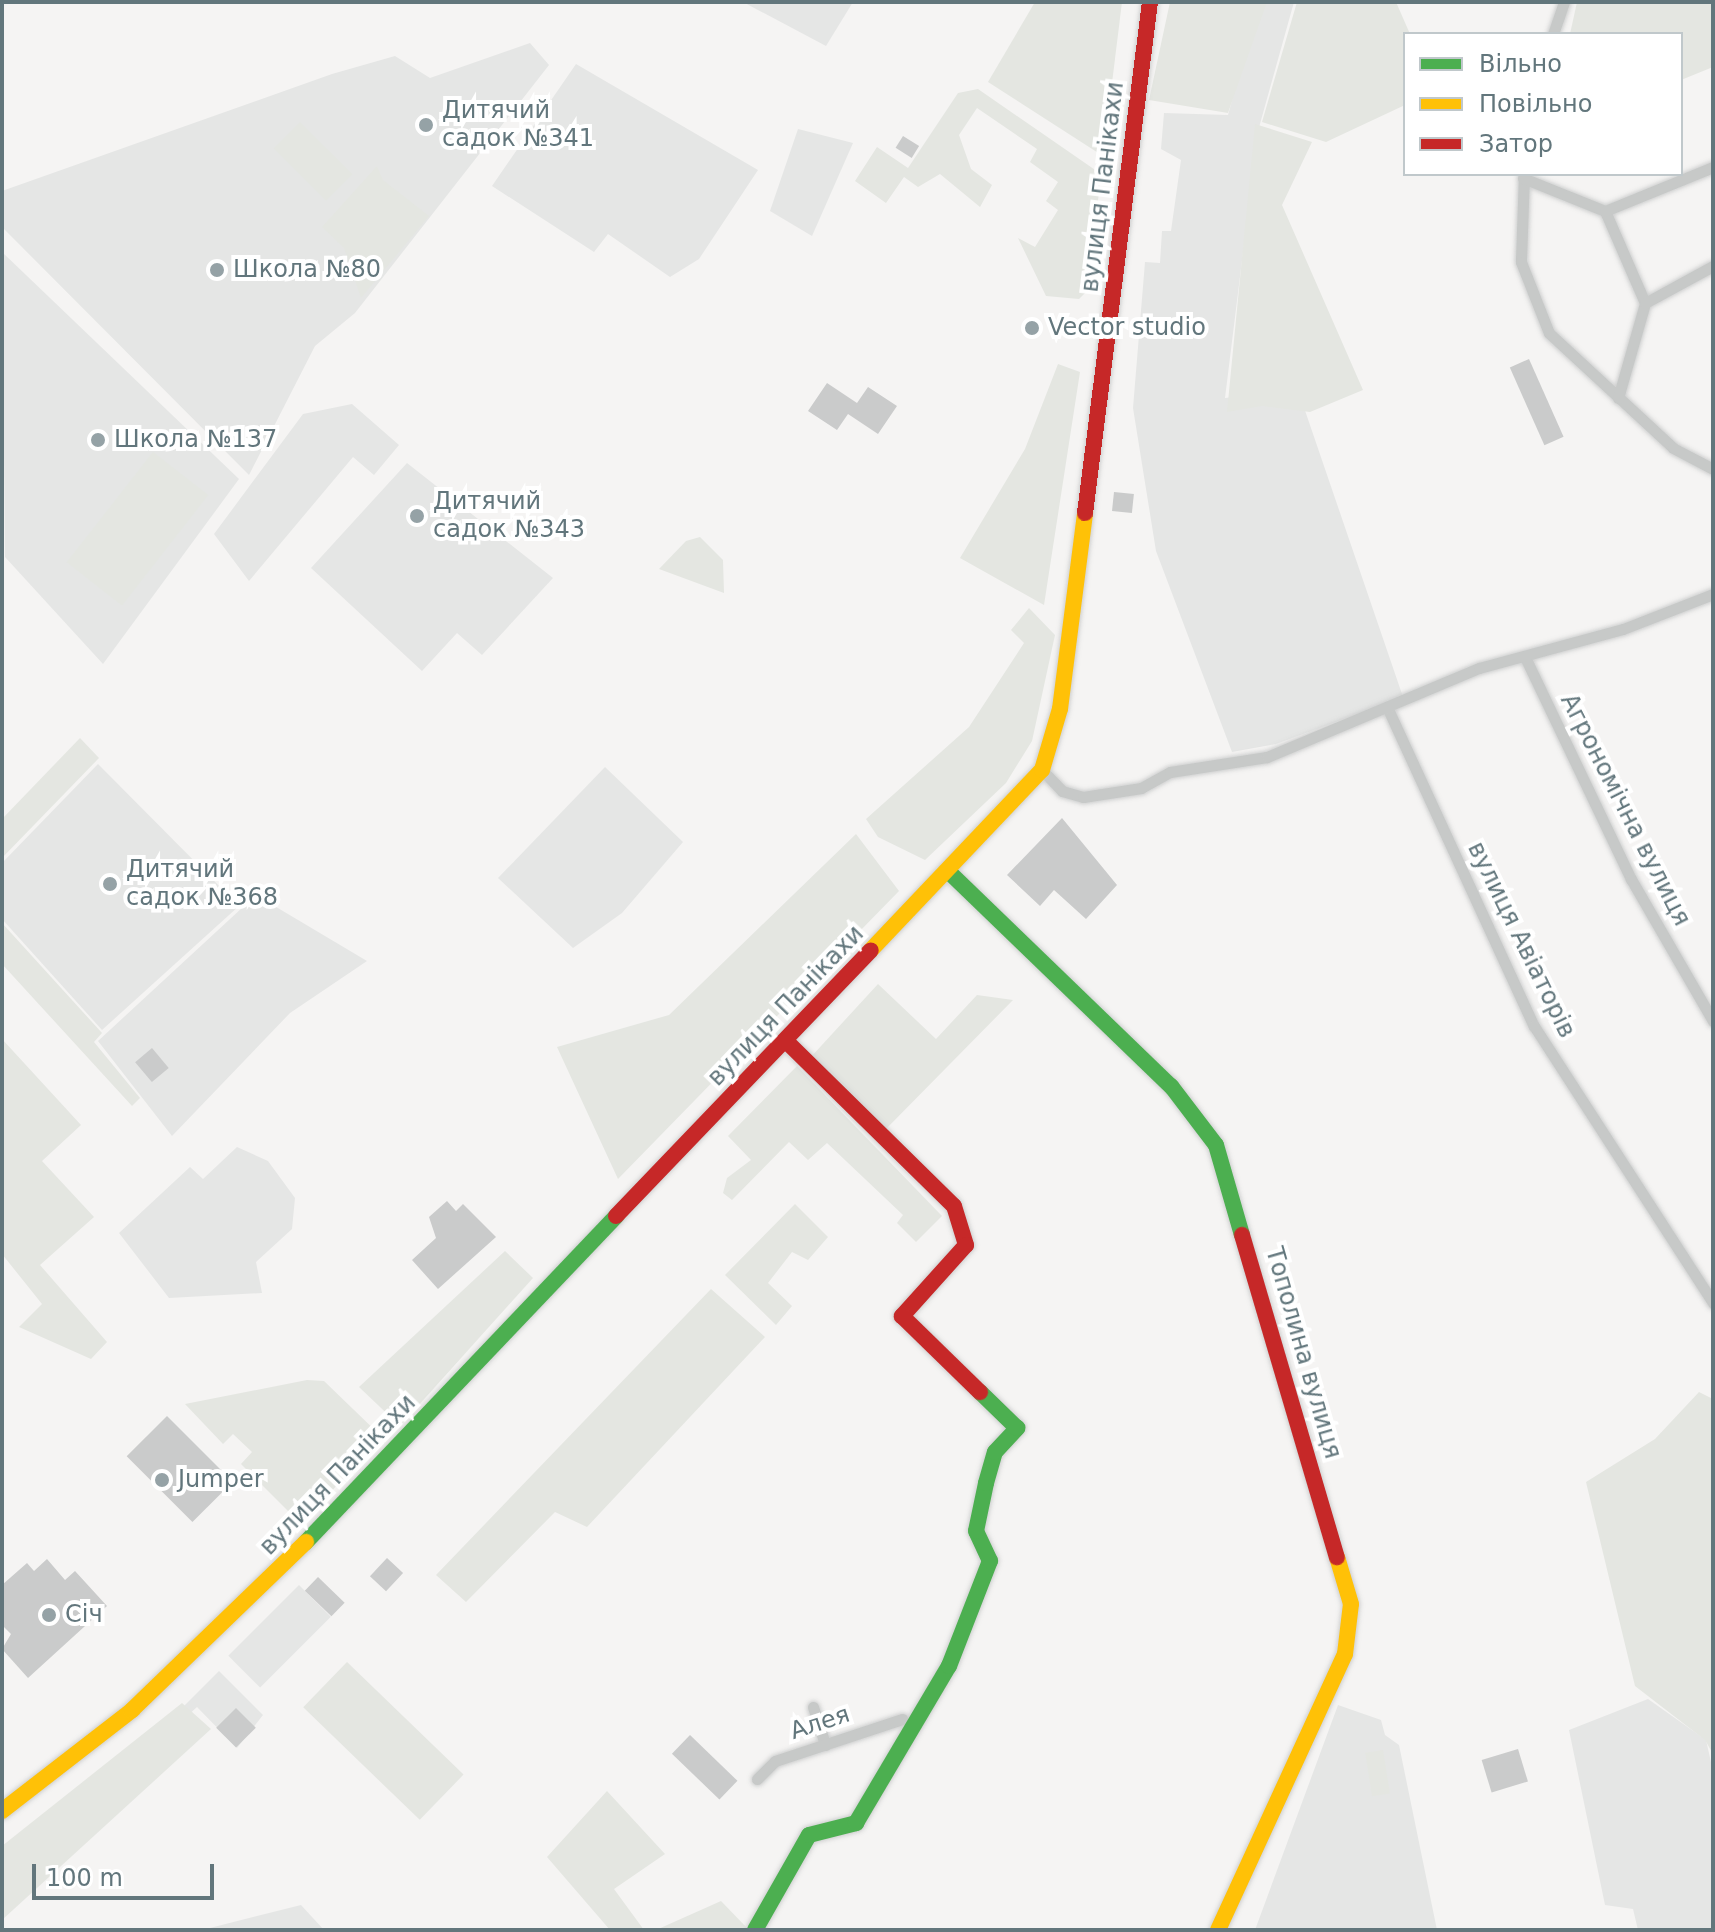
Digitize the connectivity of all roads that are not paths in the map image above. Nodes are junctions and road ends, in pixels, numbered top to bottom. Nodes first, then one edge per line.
1 (1150, 2) edge
2 (1564, 2) edge
3 (1554, 32) edge
4 (1713, 167) edge
5 (1523, 176) edge
6 (1605, 211) junction
7 (1713, 266) edge
8 (1645, 303) junction
9 (1618, 398) junction
10 (1713, 469) edge
11 (1713, 594) edge
12 (1525, 657) junction
13 (1387, 707) junction
14 (1042, 770) junction
15 (948, 871) junction
16 (1713, 1021) edge
17 (786, 1041) junction
18 (1713, 1303) edge
19 (813, 1707) dead end
20 (902, 1719) dead end
21 (825, 1745) junction
22 (757, 1779) dead end
23 (2, 1811) edge
24 (755, 1930) edge
25 (1218, 1930) edge

1 - 14 street, вулиця Панікахи
2 - 3 street
4 - 6 street
5 - 6 street
5 - 9 street
6 - 8 street
7 - 8 street
8 - 9 street
9 - 10 street
11 - 12 street
12 - 13 street
12 - 16 street, Агрономічна вулиця
13 - 14 street
13 - 18 street, вулиця Авіаторів
14 - 15 street, вулиця Панікахи
15 - 17 street, вулиця Панікахи
15 - 25 street, Тополина вулиця
17 - 23 street, вулиця Панікахи
17 - 24 street
19 - 21 street
20 - 21 street, Алея
21 - 22 street, Алея

